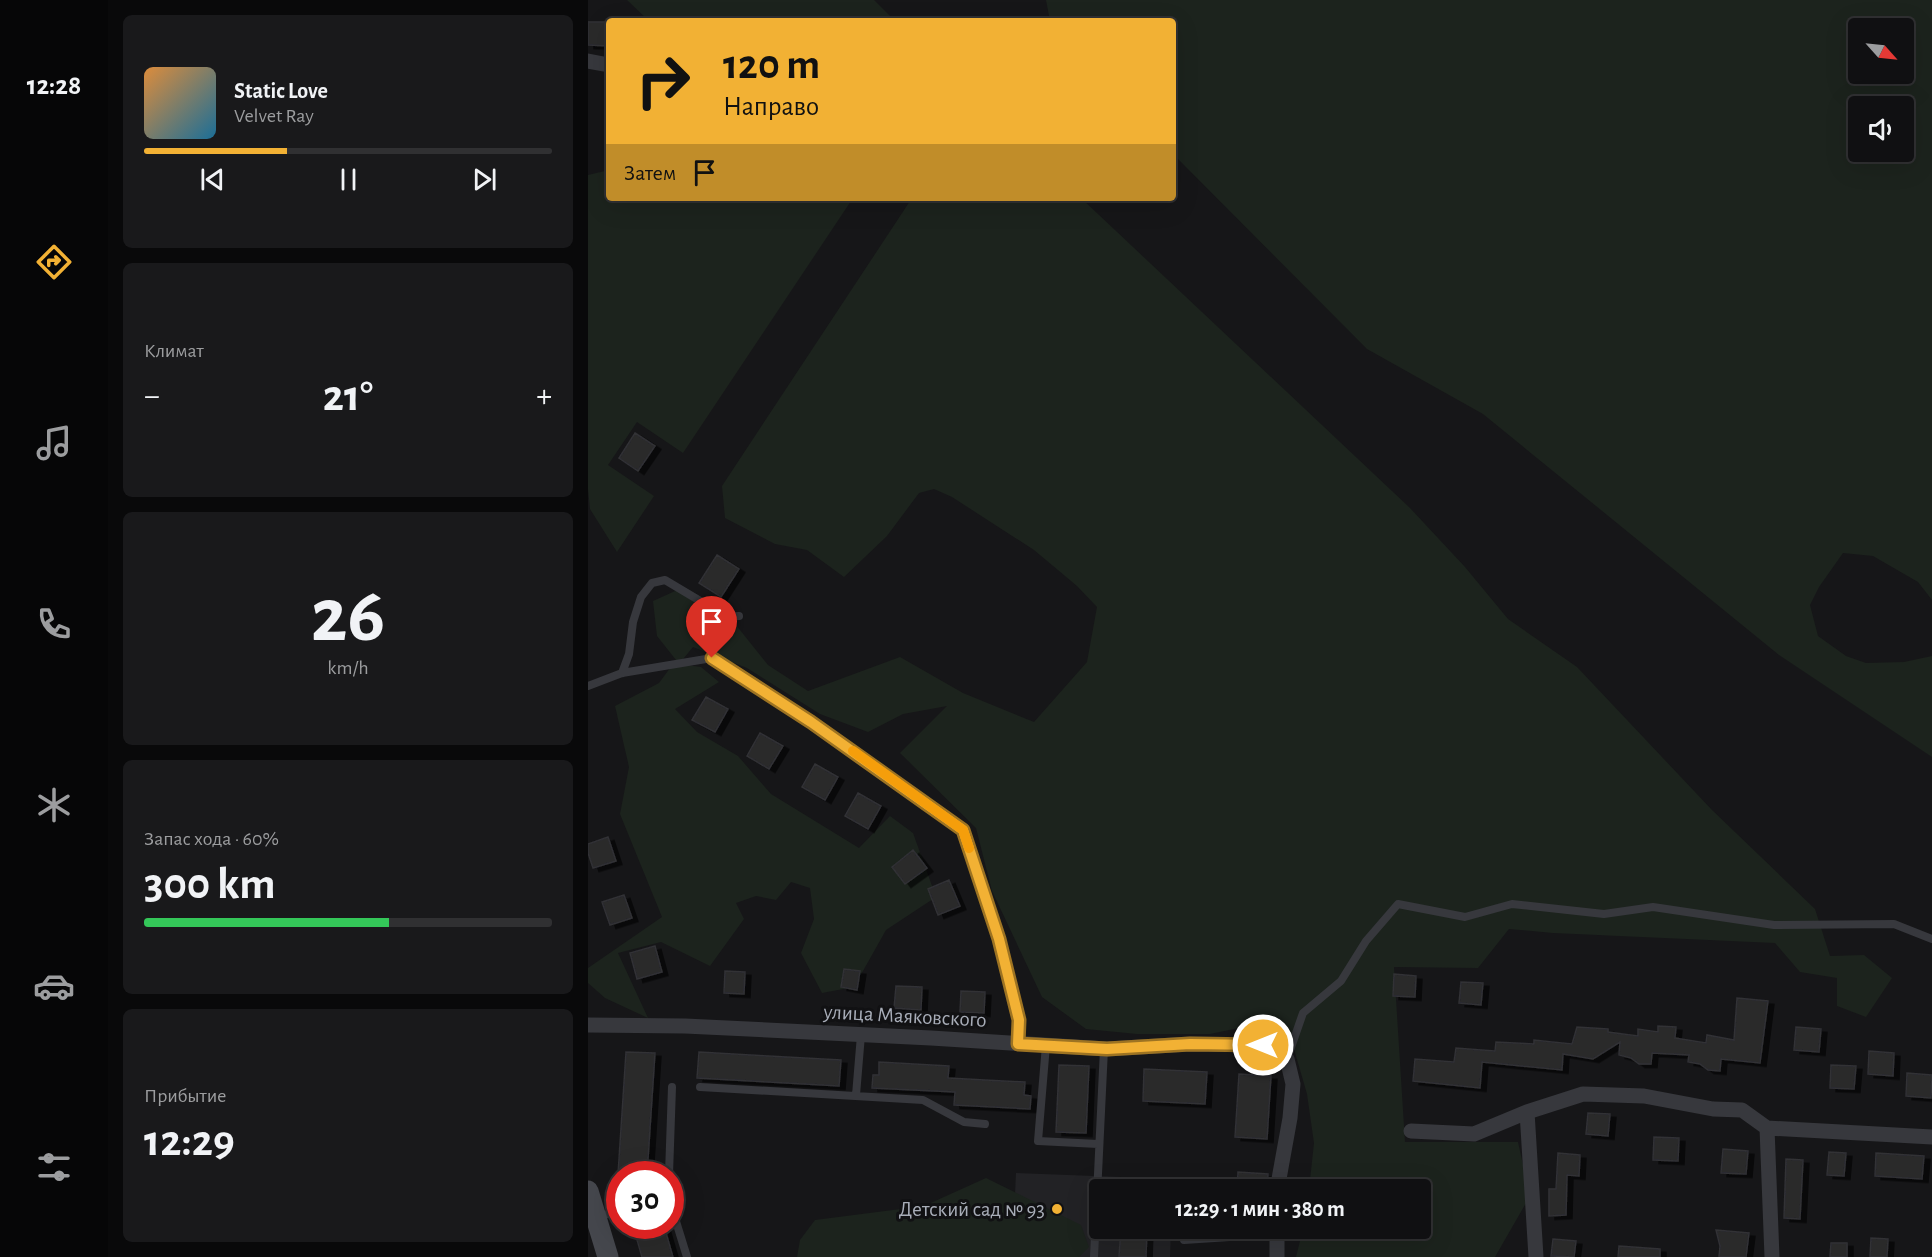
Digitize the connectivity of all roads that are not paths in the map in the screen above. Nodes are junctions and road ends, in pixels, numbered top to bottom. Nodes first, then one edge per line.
1 (588, 61) edge
2 (606, 64) edge
3 (739, 616) dead end
4 (622, 673) junction
5 (588, 686) edge
6 (1932, 939) edge
7 (588, 1025) edge
8 (861, 1035) junction
9 (1018, 1044) junction
10 (1046, 1045) junction
11 (1104, 1049) junction
12 (1287, 1059) junction
13 (672, 1087) dead end
14 (700, 1087) dead end
15 (856, 1095) junction
16 (1527, 1112) junction
17 (985, 1124) dead end
18 (1767, 1128) junction
19 (1411, 1131) dead end
20 (1932, 1137) edge
21 (1098, 1144) junction
22 (669, 1161) edge
23 (1279, 1179) edge
24 (588, 1191) edge
25 (606, 1215) edge
26 (596, 1218) junction
27 (681, 1239) edge
28 (1194, 1239) edge
29 (1277, 1239) edge
30 (1184, 1240) dead end
31 (608, 1257) edge
32 (687, 1257) edge
33 (1094, 1257) edge
34 (1277, 1257) edge
35 (1536, 1257) edge
36 (1772, 1257) edge

1 - 2 street
3 - 4 lane
4 - 5 lane
4 - 9 lane
6 - 12 lane
7 - 8 street, улица Маяковского
8 - 9 street, улица Маяковского
8 - 15 lane
9 - 10 street, улица Маяковского
10 - 11 street, улица Маяковского
10 - 21 lane
11 - 12 street, улица Маяковского
11 - 21 lane
12 - 23 street
13 - 22 lane
14 - 15 lane
15 - 17 lane
16 - 18 street
16 - 19 street
16 - 35 street
18 - 20 street
18 - 36 street
21 - 33 lane
24 - 26 street
25 - 26 lane
26 - 31 street
27 - 32 lane
28 - 30 lane
29 - 34 street

